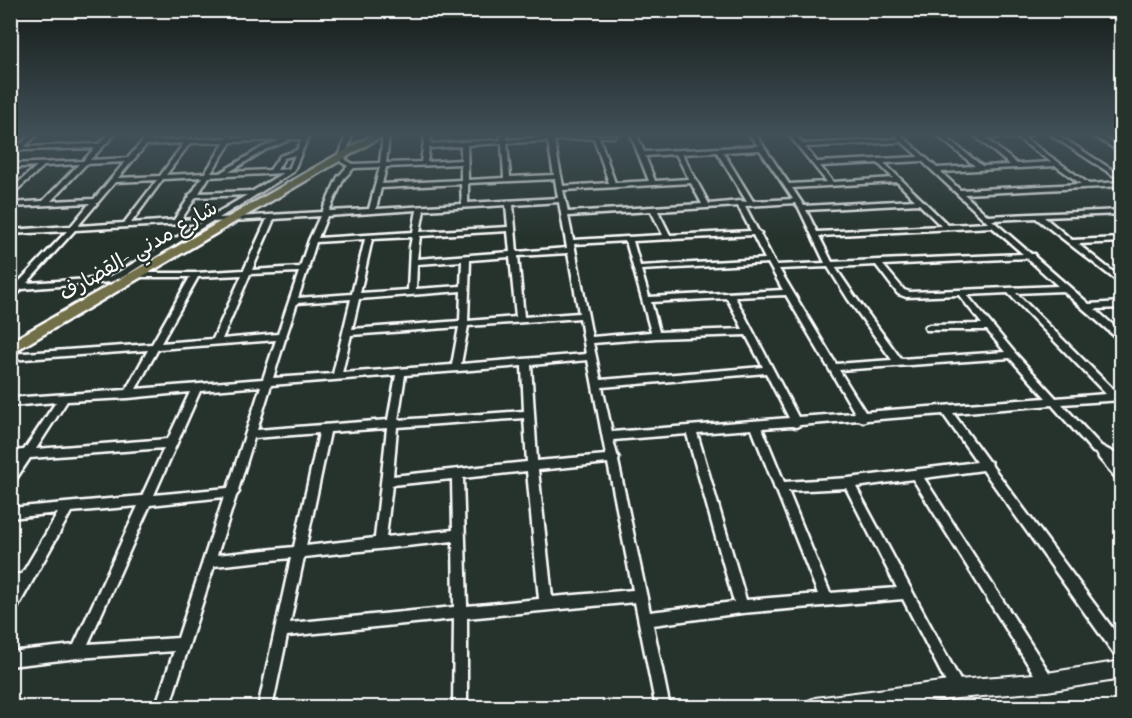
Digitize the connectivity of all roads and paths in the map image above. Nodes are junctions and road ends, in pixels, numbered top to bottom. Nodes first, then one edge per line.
1 (38, 169) edge
2 (79, 169) edge
3 (123, 169) edge
4 (168, 169) edge
5 (210, 169) edge
6 (230, 169) edge
7 (274, 169) edge
8 (322, 169) edge
9 (349, 169) edge
10 (382, 169) edge
11 (465, 169) edge
12 (506, 169) edge
13 (555, 169) edge
14 (607, 169) edge
15 (648, 169) edge
16 (687, 169) edge
17 (730, 169) edge
18 (776, 169) edge
19 (820, 169) edge
20 (887, 169) edge
21 (970, 169) edge
22 (1064, 169) edge
23 (1099, 169) edge
24 (937, 170) joint
25 (291, 171) joint
26 (272, 172) junction
27 (221, 174) junction
28 (206, 175) junction
29 (162, 177) junction
30 (556, 177) junction
31 (507, 179) junction
32 (114, 180) junction
33 (898, 180) junction
34 (693, 181) junction
35 (465, 182) junction
36 (653, 183) junction
37 (832, 184) junction
38 (1120, 184) edge
39 (379, 186) junction
40 (613, 186) junction
41 (788, 186) junction
42 (1089, 186) junction
43 (559, 188) junction
44 (959, 192) junction
45 (255, 193) junction
46 (10, 194) edge
47 (192, 195) junction
48 (562, 200) junction
49 (95, 201) junction
50 (797, 201) junction
51 (920, 202) junction
52 (509, 203) junction
53 (740, 203) junction
54 (750, 203) junction
55 (44, 204) junction
56 (10, 205) edge
57 (465, 205) junction
58 (706, 205) junction
59 (422, 208) junction
60 (653, 208) junction
61 (802, 208) junction
62 (372, 212) junction
63 (1122, 212) edge
64 (565, 214) junction
65 (322, 215) junction
66 (1038, 216) junction
67 (270, 218) junction
68 (986, 218) junction
69 (233, 220) junction
70 (206, 221) junction
71 (176, 223) junction
72 (126, 225) junction
73 (994, 225) junction
74 (73, 228) junction
75 (947, 228) junction
76 (511, 229) junction
77 (14, 231) edge
78 (757, 232) junction
79 (815, 234) junction
80 (416, 235) junction
81 (369, 237) junction
82 (666, 237) junction
83 (10, 239) edge
84 (313, 240) junction
85 (629, 240) junction
86 (1122, 240) edge
87 (1071, 242) junction
88 (571, 246) junction
89 (513, 255) junction
90 (1032, 256) junction
91 (466, 259) junction
92 (414, 262) junction
93 (878, 263) junction
94 (772, 264) junction
95 (830, 265) junction
96 (638, 268) junction
97 (305, 269) junction
98 (1106, 270) junction
99 (1122, 270) edge
100 (245, 273) junction
101 (138, 275) junction
102 (195, 275) junction
103 (1122, 283) edge
104 (15, 287) edge
105 (464, 288) junction
106 (1067, 288) junction
107 (788, 291) junction
108 (1010, 291) junction
109 (412, 293) junction
110 (962, 294) junction
111 (730, 295) junction
112 (10, 297) edge
113 (356, 298) junction
114 (646, 300) junction
115 (294, 301) junction
116 (1122, 305) edge
117 (1089, 307) junction
118 (584, 315) junction
119 (520, 320) junction
120 (464, 325) junction
121 (989, 327) junction
122 (929, 328) dead end
123 (347, 332) junction
124 (748, 332) junction
125 (656, 335) junction
126 (283, 337) junction
127 (1122, 338) edge
128 (588, 340) junction
129 (216, 342) junction
130 (155, 346) junction
131 (10, 349) edge
132 (1012, 355) junction
133 (10, 357) edge
134 (592, 357) junction
135 (526, 363) junction
136 (899, 363) junction
137 (456, 368) junction
138 (835, 368) junction
139 (768, 370) junction
140 (401, 372) junction
141 (337, 376) junction
142 (267, 383) junction
143 (598, 384) junction
144 (196, 389) junction
145 (128, 394) junction
146 (1118, 396) edge
147 (63, 399) junction
148 (1054, 401) junction
149 (10, 402) edge
150 (946, 411) junction
151 (528, 414) junction
152 (863, 418) junction
153 (393, 422) junction
154 (796, 423) junction
155 (756, 426) junction
156 (325, 430) junction
157 (691, 431) junction
158 (251, 434) junction
159 (609, 436) junction
160 (171, 443) junction
161 (1097, 449) junction
162 (27, 454) junction
163 (10, 455) edge
164 (614, 458) junction
165 (1122, 462) edge
166 (532, 465) junction
167 (987, 465) junction
168 (457, 473) junction
169 (916, 474) junction
170 (1122, 477) edge
171 (10, 478) edge
172 (386, 481) junction
173 (849, 483) junction
174 (779, 486) junction
175 (233, 492) junction
176 (147, 501) junction
177 (67, 508) junction
178 (10, 513) edge
179 (459, 535) junction
180 (380, 542) junction
181 (299, 552) junction
182 (210, 561) junction
183 (26, 580) junction
184 (10, 581) edge
185 (906, 592) junction
186 (641, 595) junction
187 (826, 599) junction
188 (546, 603) junction
189 (742, 607) junction
190 (10, 608) edge
191 (461, 614) junction
192 (646, 619) junction
193 (281, 630) junction
194 (182, 644) junction
195 (78, 651) junction
196 (1122, 653) edge
197 (10, 659) edge
198 (1122, 670) edge
199 (1047, 682) junction
200 (957, 688) junction
201 (868, 704) edge
202 (162, 708) edge
203 (265, 708) edge
204 (460, 708) edge
205 (663, 708) edge
206 (815, 708) edge

1 - 46 street
2 - 55 street
3 - 32 street
4 - 29 street
5 - 28 street
6 - 27 street
7 - 26 street
8 - 69 highway, شارع مدني -القضارف
9 - 65 street
10 - 39 street
11 - 35 street
12 - 31 street
13 - 30 street
14 - 40 street
15 - 36 street
16 - 34 street
17 - 54 street
18 - 41 street
19 - 37 street
20 - 33 street
21 - 24 street
22 - 42 street
23 - 38 street
24 - 44 street
25 - 26 street
25 - 45 street
26 - 27 street
27 - 28 street
28 - 29 street
28 - 47 street
29 - 32 street
29 - 72 street
30 - 31 street
30 - 43 street
31 - 35 street
32 - 49 street
33 - 37 street
33 - 51 street
34 - 36 street
34 - 58 street
35 - 39 street
35 - 57 street
36 - 40 street
37 - 41 street
38 - 42 street
39 - 62 street
40 - 43 street
41 - 50 street
42 - 44 street
43 - 48 street
44 - 68 street
45 - 47 street
45 - 70 street
47 - 71 street
48 - 52 street
48 - 64 street
49 - 55 street
49 - 74 street
50 - 54 street
50 - 61 street
51 - 61 street
51 - 75 street
52 - 57 street
52 - 76 street
53 - 54 street
53 - 58 street
53 - 78 street
55 - 56 street
57 - 59 street
58 - 60 street
59 - 62 street
59 - 80 street
60 - 64 street
60 - 82 street
61 - 79 street
62 - 65 street
63 - 66 street
64 - 88 street
65 - 67 street
65 - 84 street
66 - 68 street
66 - 87 street
67 - 69 street
67 - 100 street
68 - 73 street
69 - 70 street
69 - 101 highway, شارع مدني -القضارف
70 - 71 street
70 - 104 street
71 - 72 street
72 - 74 street
73 - 75 street
73 - 90 street
74 - 77 street
74 - 104 street
75 - 79 street
76 - 80 street
76 - 89 street
77 - 83 street
78 - 82 street
78 - 94 street
79 - 95 street
80 - 81 street
80 - 92 street
81 - 84 street
81 - 113 street
82 - 85 street
84 - 97 street
85 - 88 street
85 - 96 street
86 - 87 street
87 - 98 street
88 - 89 street
88 - 118 street
89 - 91 street
89 - 119 street
90 - 93 street
90 - 106 street
91 - 92 street
91 - 105 street
92 - 109 street
93 - 95 street
93 - 110 street
94 - 95 street
94 - 96 street
94 - 107 street
95 - 136 street
96 - 114 street
97 - 100 street
97 - 115 street
98 - 99 street
98 - 103 street
100 - 102 street
100 - 129 street
101 - 102 street
101 - 131 highway, شارع مدني -القضارف
102 - 130 street
104 - 112 street
105 - 109 street
105 - 120 street
106 - 108 street
106 - 117 street
107 - 111 street
107 - 138 street
108 - 110 street
108 - 146 street
109 - 113 street
110 - 121 street
111 - 114 street
111 - 124 street
113 - 115 street
113 - 123 street
114 - 125 street
115 - 126 street
116 - 117 street
117 - 127 street
118 - 119 street
118 - 128 street
119 - 120 street
120 - 123 street
120 - 137 street
121 - 122 street
121 - 132 street
123 - 141 street
124 - 125 street
124 - 139 street
125 - 128 street
126 - 129 street
126 - 142 street
128 - 134 street
129 - 130 street
130 - 133 street
130 - 145 street
132 - 136 street
132 - 148 street
134 - 135 street
134 - 143 street
135 - 137 street
135 - 151 street
136 - 138 street
137 - 140 street
138 - 152 street
139 - 143 street
139 - 154 street
140 - 141 street
140 - 153 street
141 - 142 street
142 - 144 street
142 - 158 street
143 - 159 street
144 - 145 street
144 - 160 street
145 - 147 street
146 - 148 street
147 - 149 street
147 - 162 street
148 - 150 street
148 - 161 street
150 - 152 street
150 - 167 street
151 - 153 street
151 - 166 street
152 - 154 street
153 - 156 street
153 - 172 street
154 - 155 street
155 - 157 street
155 - 174 street
156 - 158 street
156 - 181 street
157 - 159 street
157 - 189 street
158 - 175 street
159 - 164 street
160 - 162 street
160 - 176 street
161 - 165 street
161 - 170 street
162 - 163 street
162 - 171 street
164 - 166 street
164 - 186 street
166 - 168 street
166 - 188 street
167 - 169 street
167 - 196 street
168 - 172 street
168 - 179 street
169 - 173 street
169 - 199 street
172 - 180 street
173 - 174 street
173 - 185 street
174 - 187 street
175 - 176 street
175 - 182 street
176 - 177 street
176 - 195 street
177 - 178 street
177 - 183 street
179 - 180 street
179 - 191 street
180 - 181 street
181 - 182 street
181 - 193 street
182 - 194 street
183 - 184 street
183 - 190 street
185 - 187 street
185 - 200 street
186 - 188 street
186 - 192 street
187 - 189 street
188 - 191 street
189 - 192 street
191 - 193 street
191 - 204 street
192 - 205 street
193 - 203 street
194 - 195 street
194 - 202 street
195 - 197 street
198 - 199 street
199 - 200 street
200 - 201 street
201 - 206 street

